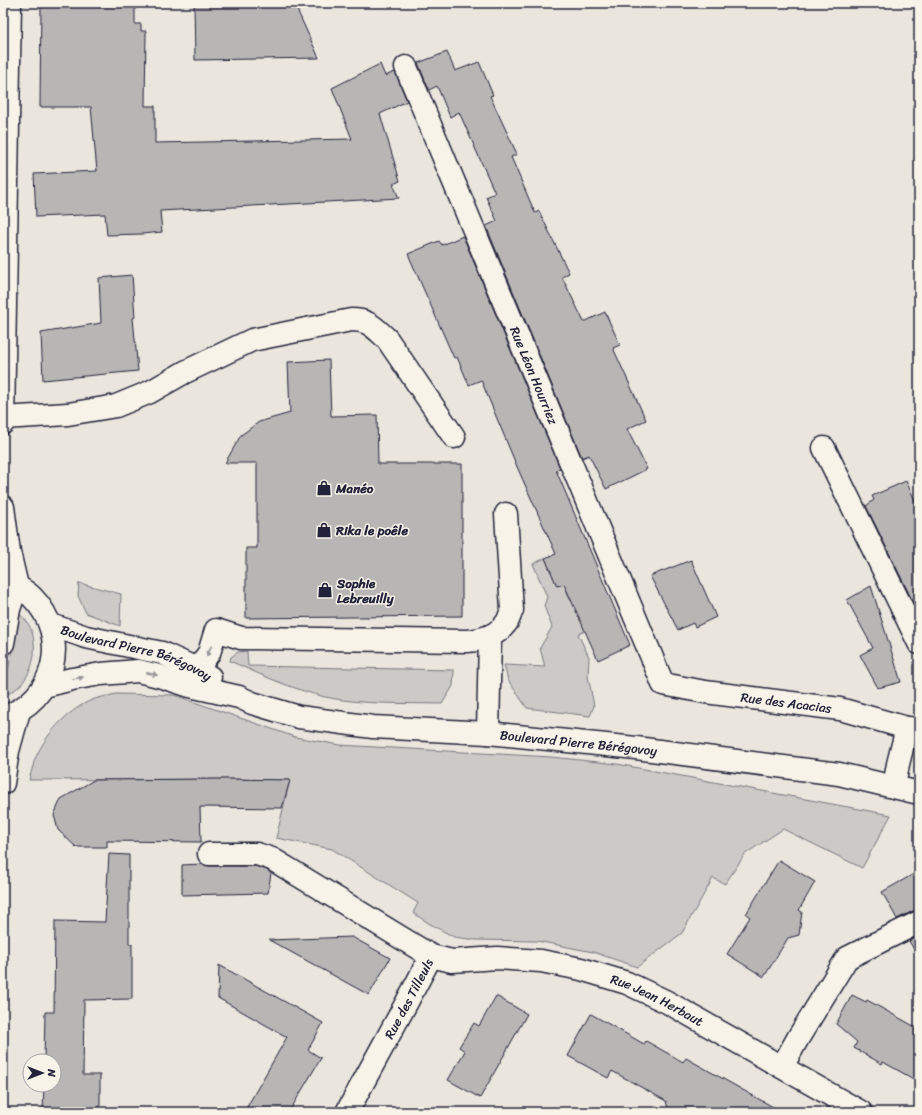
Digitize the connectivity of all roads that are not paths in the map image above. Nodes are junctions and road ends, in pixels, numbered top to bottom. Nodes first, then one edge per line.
1 (10, 3) edge
2 (406, 67) dead end
3 (3, 418) edge
4 (3, 423) edge
5 (454, 437) dead end
6 (824, 448) dead end
7 (3, 507) edge
8 (506, 514) dead end
9 (10, 584) edge
10 (51, 625) junction
11 (490, 636) junction
12 (3, 643) edge
13 (919, 643) edge
14 (197, 669) junction
15 (662, 684) joint
16 (44, 686) junction
17 (239, 698) junction
18 (11, 714) edge
19 (913, 728) edge
20 (488, 733) junction
21 (3, 783) edge
22 (894, 787) junction
23 (919, 793) edge
24 (209, 854) dead end
25 (919, 922) edge
26 (431, 956) junction
27 (782, 1067) junction
28 (347, 1112) edge
29 (861, 1112) edge

1 - 3 street
2 - 15 street, Rue Léon Hourriez
3 - 4 street
3 - 5 street
6 - 13 street
7 - 9 street
8 - 11 street
9 - 10 street
9 - 12 street
10 - 14 street, Boulevard Pierre Bérégovoy
10 - 16 street
11 -> 14 street
11 - 20 street
14 - 17 street, Boulevard Pierre Bérégovoy
15 - 19 street, Rue des Acacias
16 -> 17 street, Boulevard Pierre Bérégovoy
16 - 18 street
17 - 20 street, Boulevard Pierre Bérégovoy
18 - 21 street
19 - 22 street, Rue des Acacias
20 - 22 street, Boulevard Pierre Bérégovoy
22 - 23 street, Boulevard Pierre Bérégovoy
24 - 26 street, Rue des Tilleuls
25 - 27 street
26 - 27 street, Rue Jean Herbaut
26 - 28 street, Rue des Tilleuls
27 - 29 street, Rue Jean Herbaut

